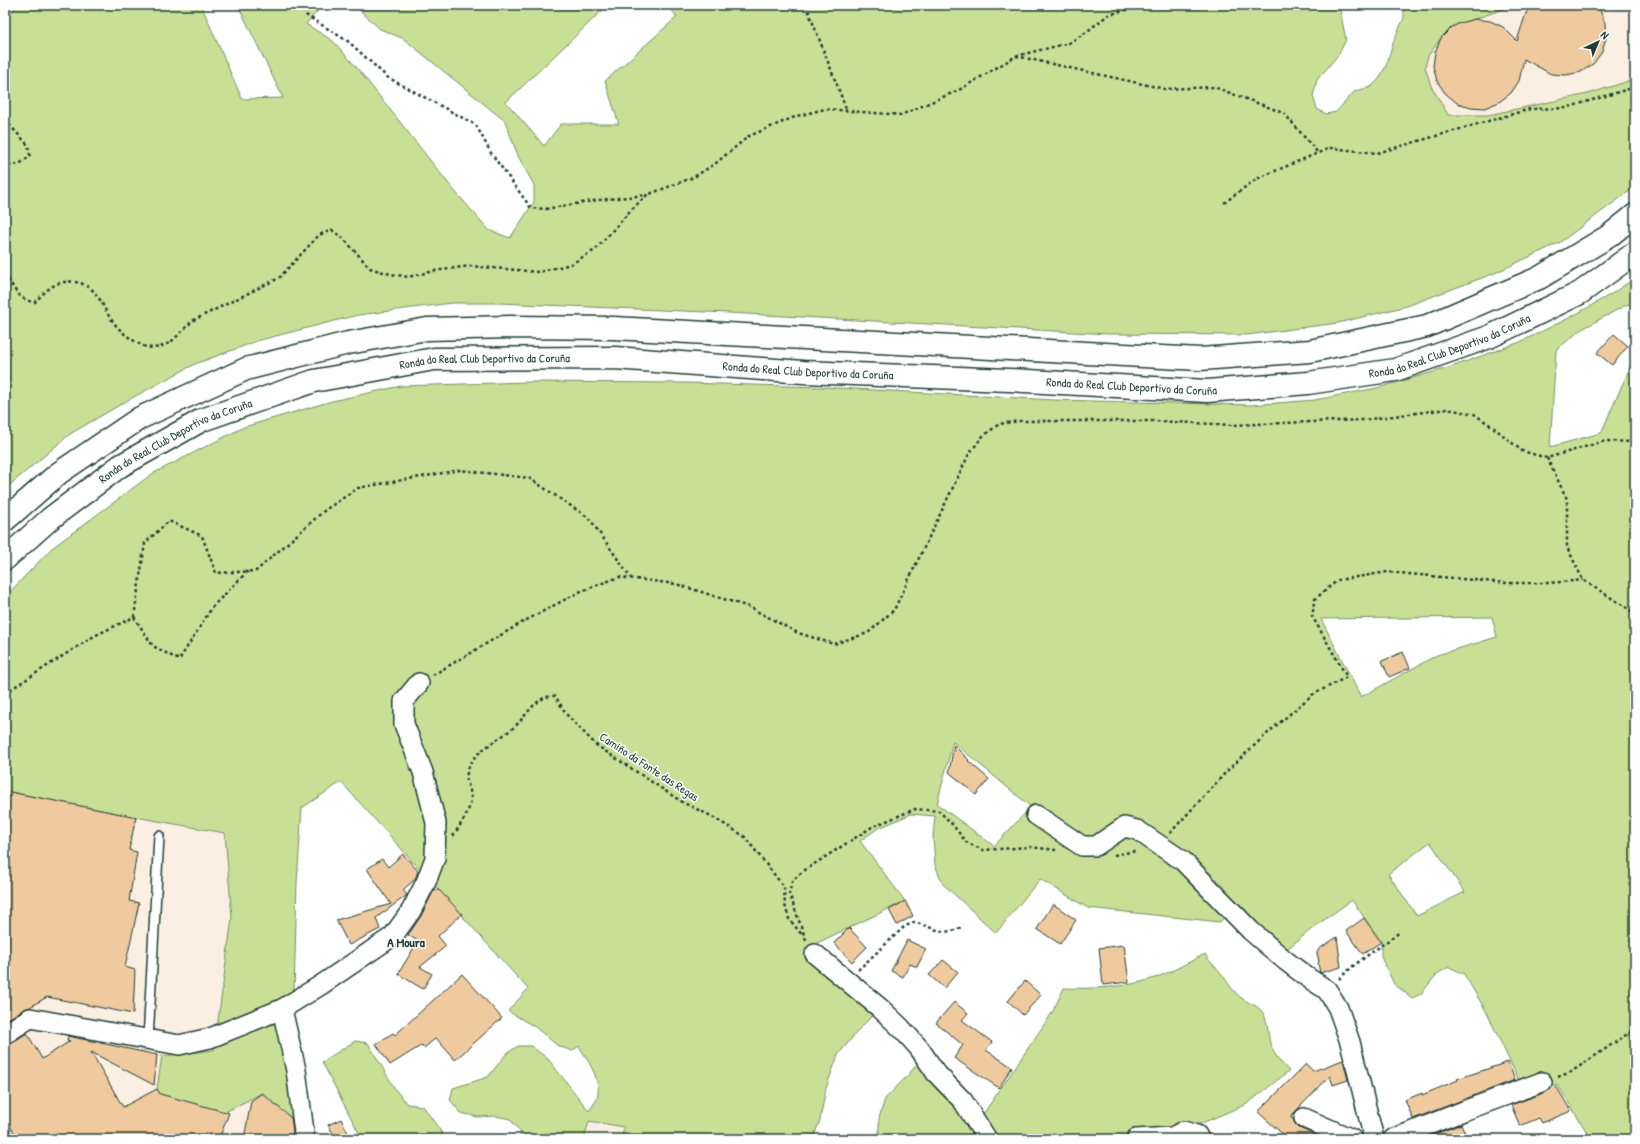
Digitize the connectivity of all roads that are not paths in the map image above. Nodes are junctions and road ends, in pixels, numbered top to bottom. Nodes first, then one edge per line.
1 (1635, 215) edge
2 (1635, 253) edge
3 (5, 520) edge
4 (5, 559) edge
5 (419, 683) road end
6 (1036, 815) dead end
7 (159, 836) dead end
8 (810, 947) road end
9 (282, 1009) junction
10 (5, 1034) edge
11 (148, 1040) junction
12 (1542, 1082) road end
13 (1304, 1118) dead end
14 (1172, 1138) edge
15 (302, 1139) edge
16 (987, 1139) edge
17 (1136, 1139) edge
18 (1199, 1139) edge
19 (1352, 1139) edge
20 (1374, 1139) edge
21 (1393, 1139) edge

1 - 3 highway
2 - 4 highway, Ronda do Real Club Deportivo da Coruña
5 - 9 street
6 - 20 street
7 - 11 lane
8 - 16 street
9 - 11 street
9 - 15 street
10 - 11 street
12 - 21 street
13 - 19 street
14 - 17 street
14 - 18 street

